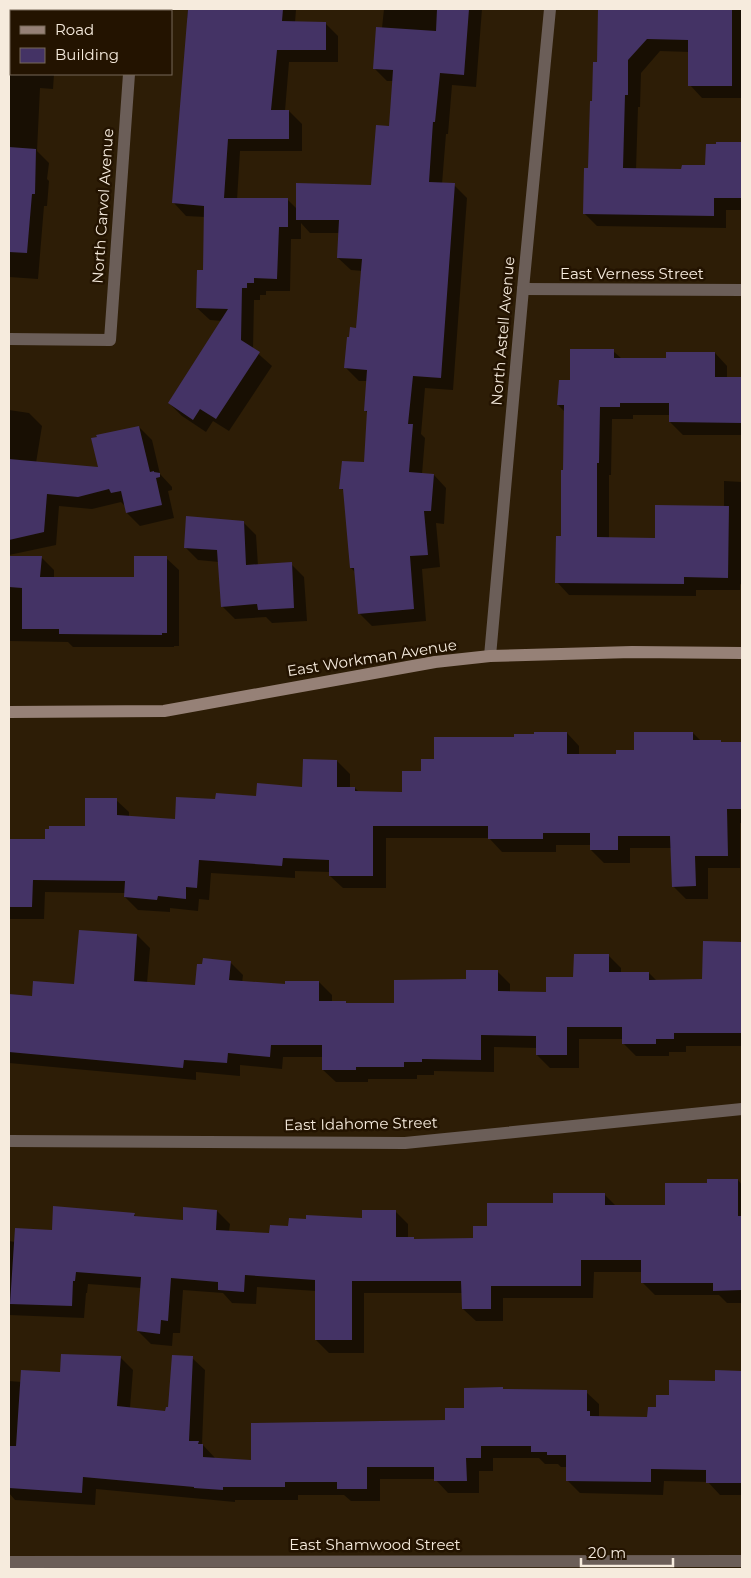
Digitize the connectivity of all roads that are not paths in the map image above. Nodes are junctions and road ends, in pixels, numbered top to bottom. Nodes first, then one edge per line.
1 (550, 9) edge
2 (129, 75) edge
3 (523, 289) junction
4 (742, 290) edge
5 (9, 339) edge
6 (742, 653) edge
7 (490, 656) junction
8 (9, 712) edge
9 (742, 1109) edge
10 (9, 1141) edge
11 (742, 1561) edge
12 (9, 1562) edge

1 - 3 street, North Astell Avenue
2 - 5 street, North Carvol Avenue
3 - 4 street, East Verness Street
3 - 7 street, North Astell Avenue
6 - 7 street, East Workman Avenue
7 - 8 street, East Workman Avenue
9 - 10 street, East Idahome Street
11 - 12 street, East Shamwood Street

